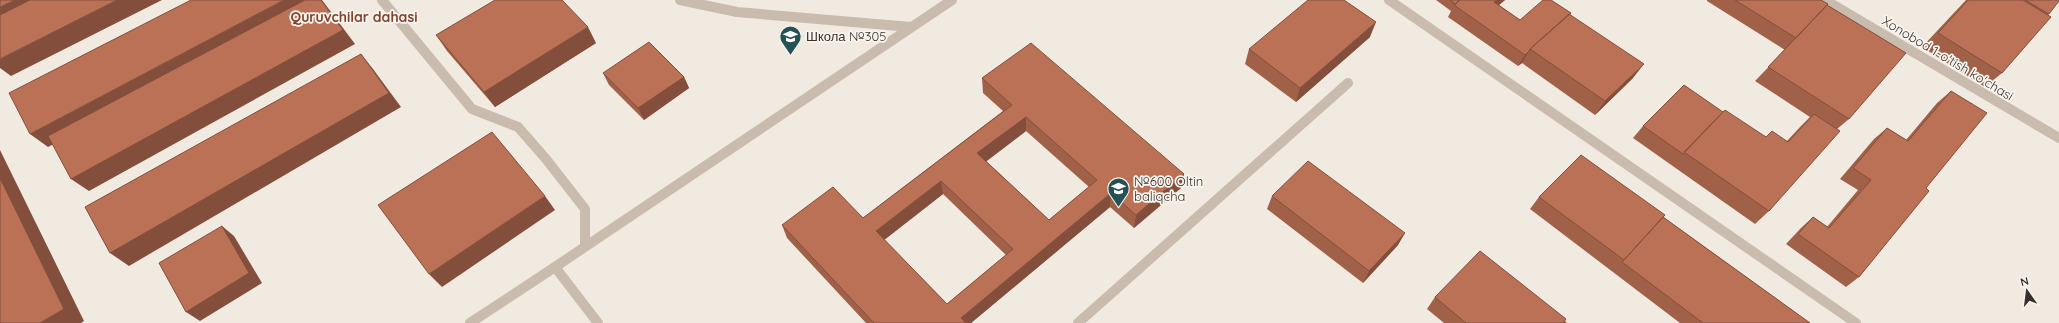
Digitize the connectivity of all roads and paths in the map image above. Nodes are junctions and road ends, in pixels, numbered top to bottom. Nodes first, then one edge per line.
1 (382, 0) edge
2 (680, 0) edge
3 (952, 0) edge
4 (1389, 0) edge
5 (1825, 0) edge
6 (912, 27) junction
7 (1348, 83) dead end
8 (2059, 138) edge
9 (585, 247) junction
10 (555, 267) junction
11 (470, 323) edge
12 (598, 323) edge
13 (1078, 323) edge
14 (1856, 323) edge

1 - 9 street
2 - 6 street
3 - 6 street
4 - 14 street
5 - 8 street, Xonobod 1-o'tish ko'chasi
6 - 9 street
7 - 13 street
9 - 10 street
10 - 11 street
10 - 12 street

